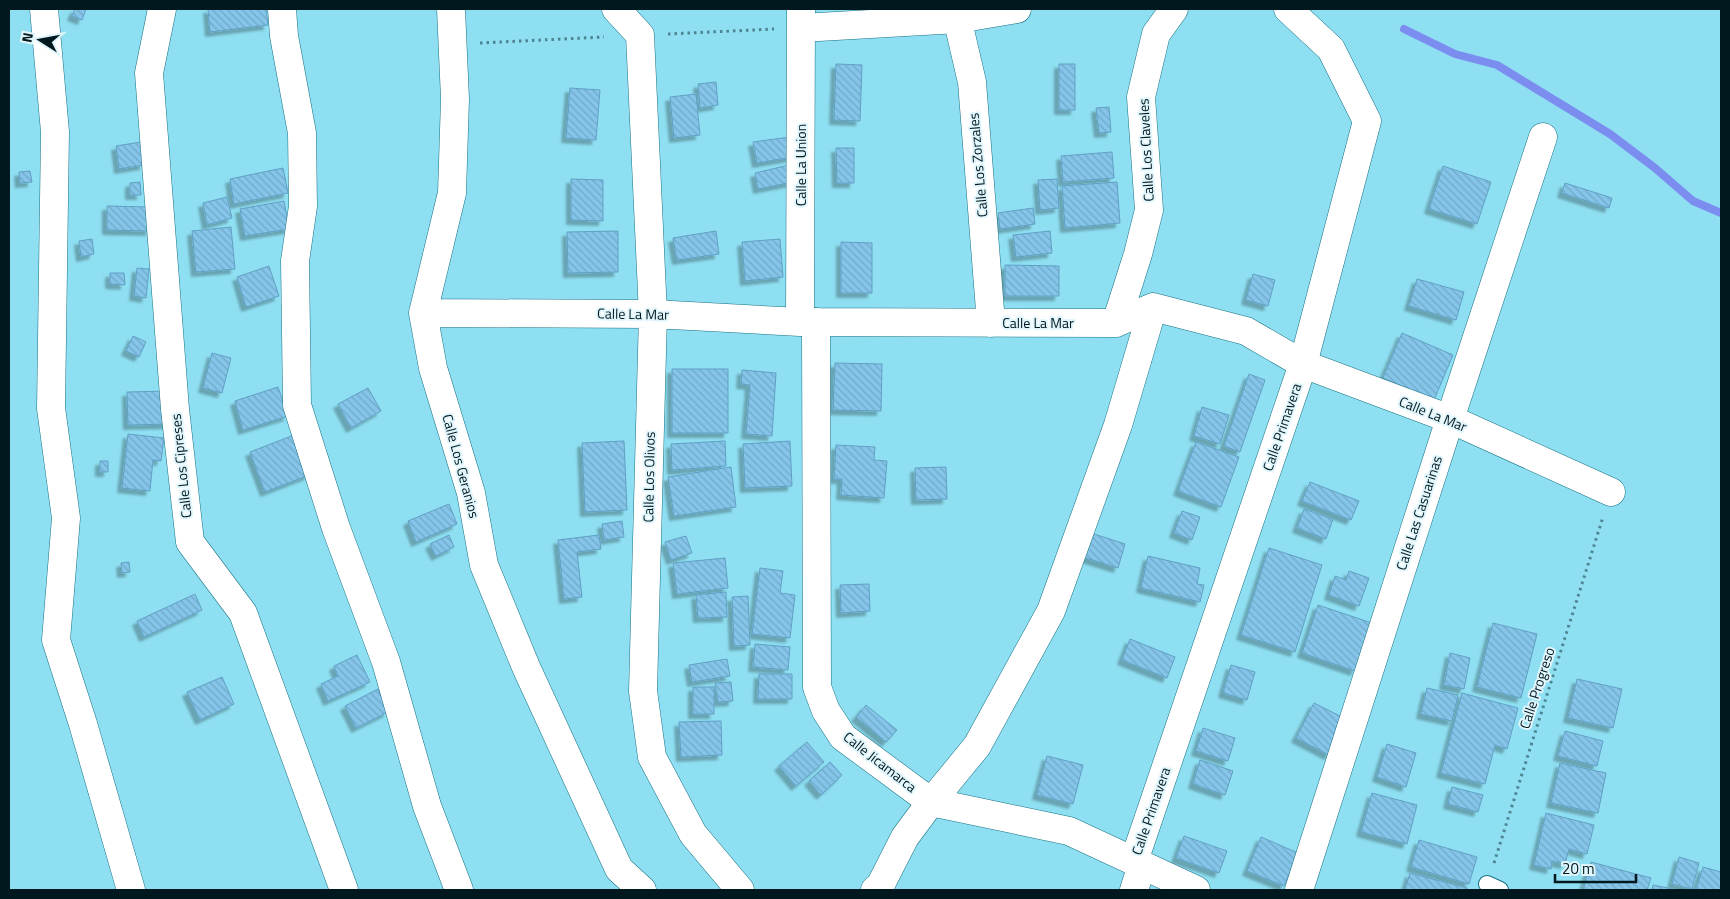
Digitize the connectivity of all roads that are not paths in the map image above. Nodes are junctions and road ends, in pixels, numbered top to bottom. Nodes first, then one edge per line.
1 (44, 9) edge
2 (162, 9) edge
3 (282, 9) edge
4 (451, 9) edge
5 (616, 9) edge
6 (1017, 9) edge
7 (1174, 9) edge
8 (1288, 9) edge
9 (957, 14) edge
10 (801, 18) edge
11 (1543, 137) dead end
12 (1153, 307) junction
13 (424, 313) junction
14 (653, 314) junction
15 (808, 322) junction
16 (991, 322) junction
17 (1116, 324) junction
18 (1303, 364) junction
19 (1450, 419) junction
20 (1611, 492) road end
21 (931, 802) junction
22 (1138, 863) junction
23 (132, 890) edge
24 (344, 890) edge
25 (459, 890) edge
26 (642, 890) edge
27 (740, 890) edge
28 (875, 890) edge
29 (1134, 890) edge
30 (1196, 890) edge
31 (1298, 890) edge

1 - 23 street
2 - 24 street, Calle Los Cipreses
3 - 25 street
4 - 13 street, Calle Los Geranios
5 - 14 street, Calle Los Olivos
6 - 9 street
7 - 17 street, Calle Los Claveles
8 - 18 street, Calle Primavera
9 - 10 street
9 - 16 street, Calle Los Zorzales
10 - 15 street, Calle La Union
11 - 19 street, Calle Las Casuarinas
12 - 17 street, Calle La Mar
12 - 18 street, Calle La Mar
12 - 21 street
13 - 14 street, Calle La Mar
13 - 26 street, Calle Los Geranios
14 - 15 street, Calle La Mar
14 - 27 street, Calle Los Olivos
15 - 16 street, Calle La Mar
15 - 21 street, Calle Jicamarca
16 - 17 street, Calle La Mar
18 - 19 street, Calle La Mar
18 - 22 street, Calle Primavera
19 - 20 street, Calle La Mar
19 - 31 street, Calle Las Casuarinas
21 - 22 street, Calle Jicamarca
21 - 28 street
22 - 29 street, Calle Primavera
22 - 30 street, Calle Jicamarca

